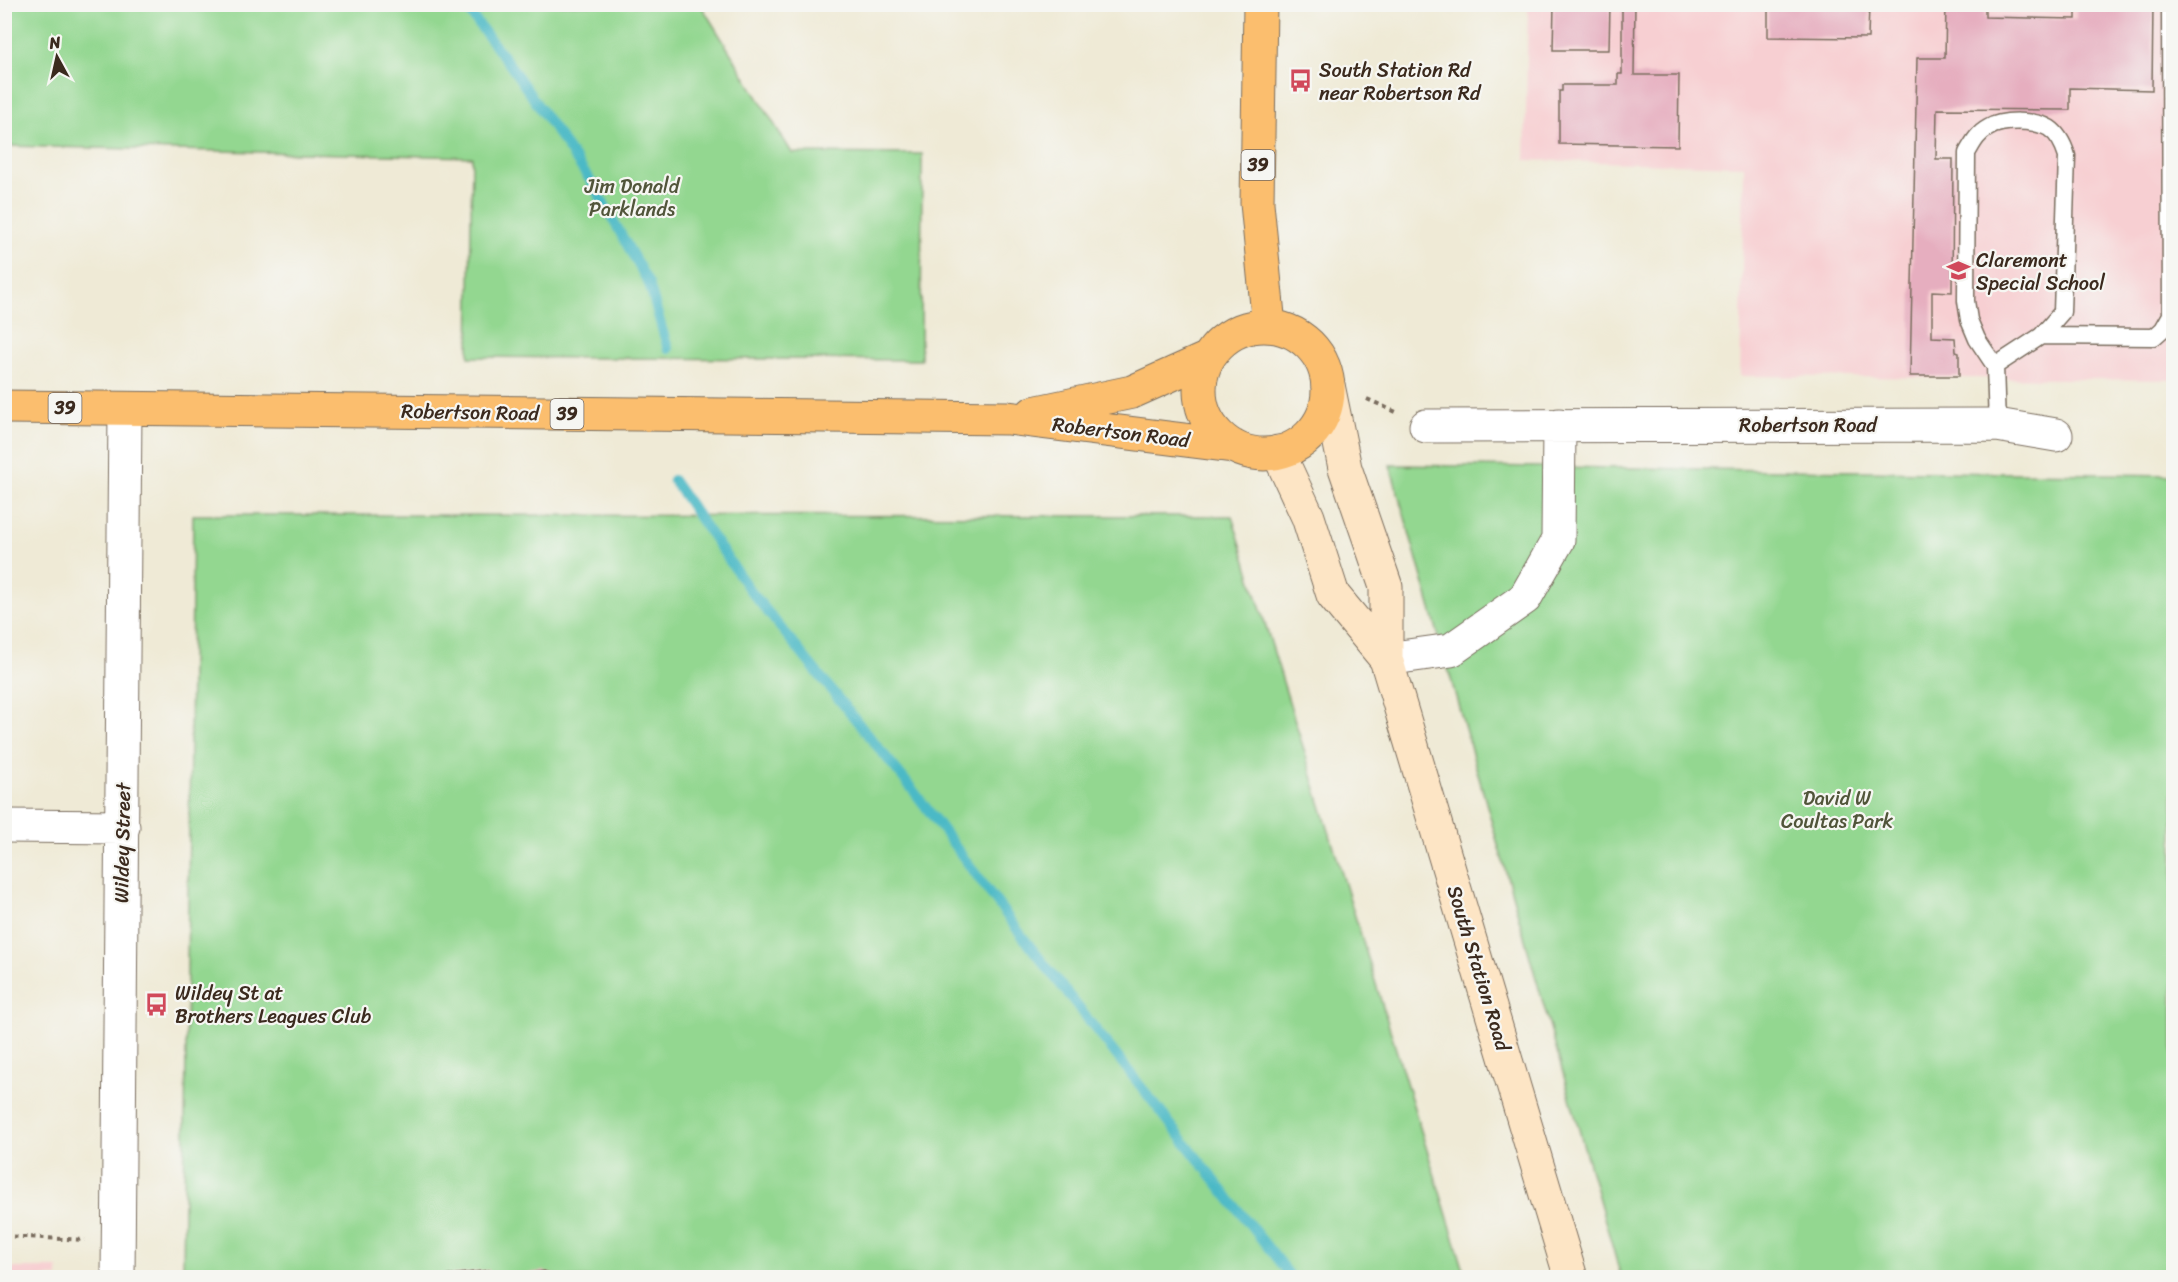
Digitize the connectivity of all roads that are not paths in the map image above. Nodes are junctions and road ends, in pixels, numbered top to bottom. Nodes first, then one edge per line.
1 (1260, 4) edge
2 (2170, 4) edge
3 (1269, 326) junction
4 (2041, 336) junction
5 (1208, 358) junction
6 (1995, 366) junction
7 (1328, 385) junction
8 (4, 407) edge
9 (125, 409) junction
10 (1008, 418) junction
11 (1559, 425) junction
12 (1997, 425) junction
13 (1426, 426) road end
14 (2056, 435) dead end
15 (1233, 446) junction
16 (1278, 453) junction
17 (1386, 659) junction
18 (4, 826) edge
19 (123, 827) junction
20 (118, 1278) edge
21 (1571, 1278) edge

1 - 3 main road, 39
2 - 4 lane
3 - 5 main road, 39
3 - 7 main road, South Station Road
4 - 6 lane
4 - 6 lane
5 - 10 main road, Robertson Road / 39
5 - 15 main road, 39
6 - 12 lane
7 - 16 main road, South Station Road
7 - 17 main road, South Station Road
8 - 9 main road, Robertson Road / 39
9 - 10 main road, Robertson Road / 39
9 - 19 street, Wildey Street
10 - 15 main road, Robertson Road / 39
11 - 12 street, Robertson Road
11 - 13 street, Robertson Road
11 - 17 street
12 - 14 street, Robertson Road
15 - 16 main road, 39
16 - 17 main road, South Station Road
17 - 21 main road, South Station Road
18 - 19 street
19 - 20 street, Wildey Street

